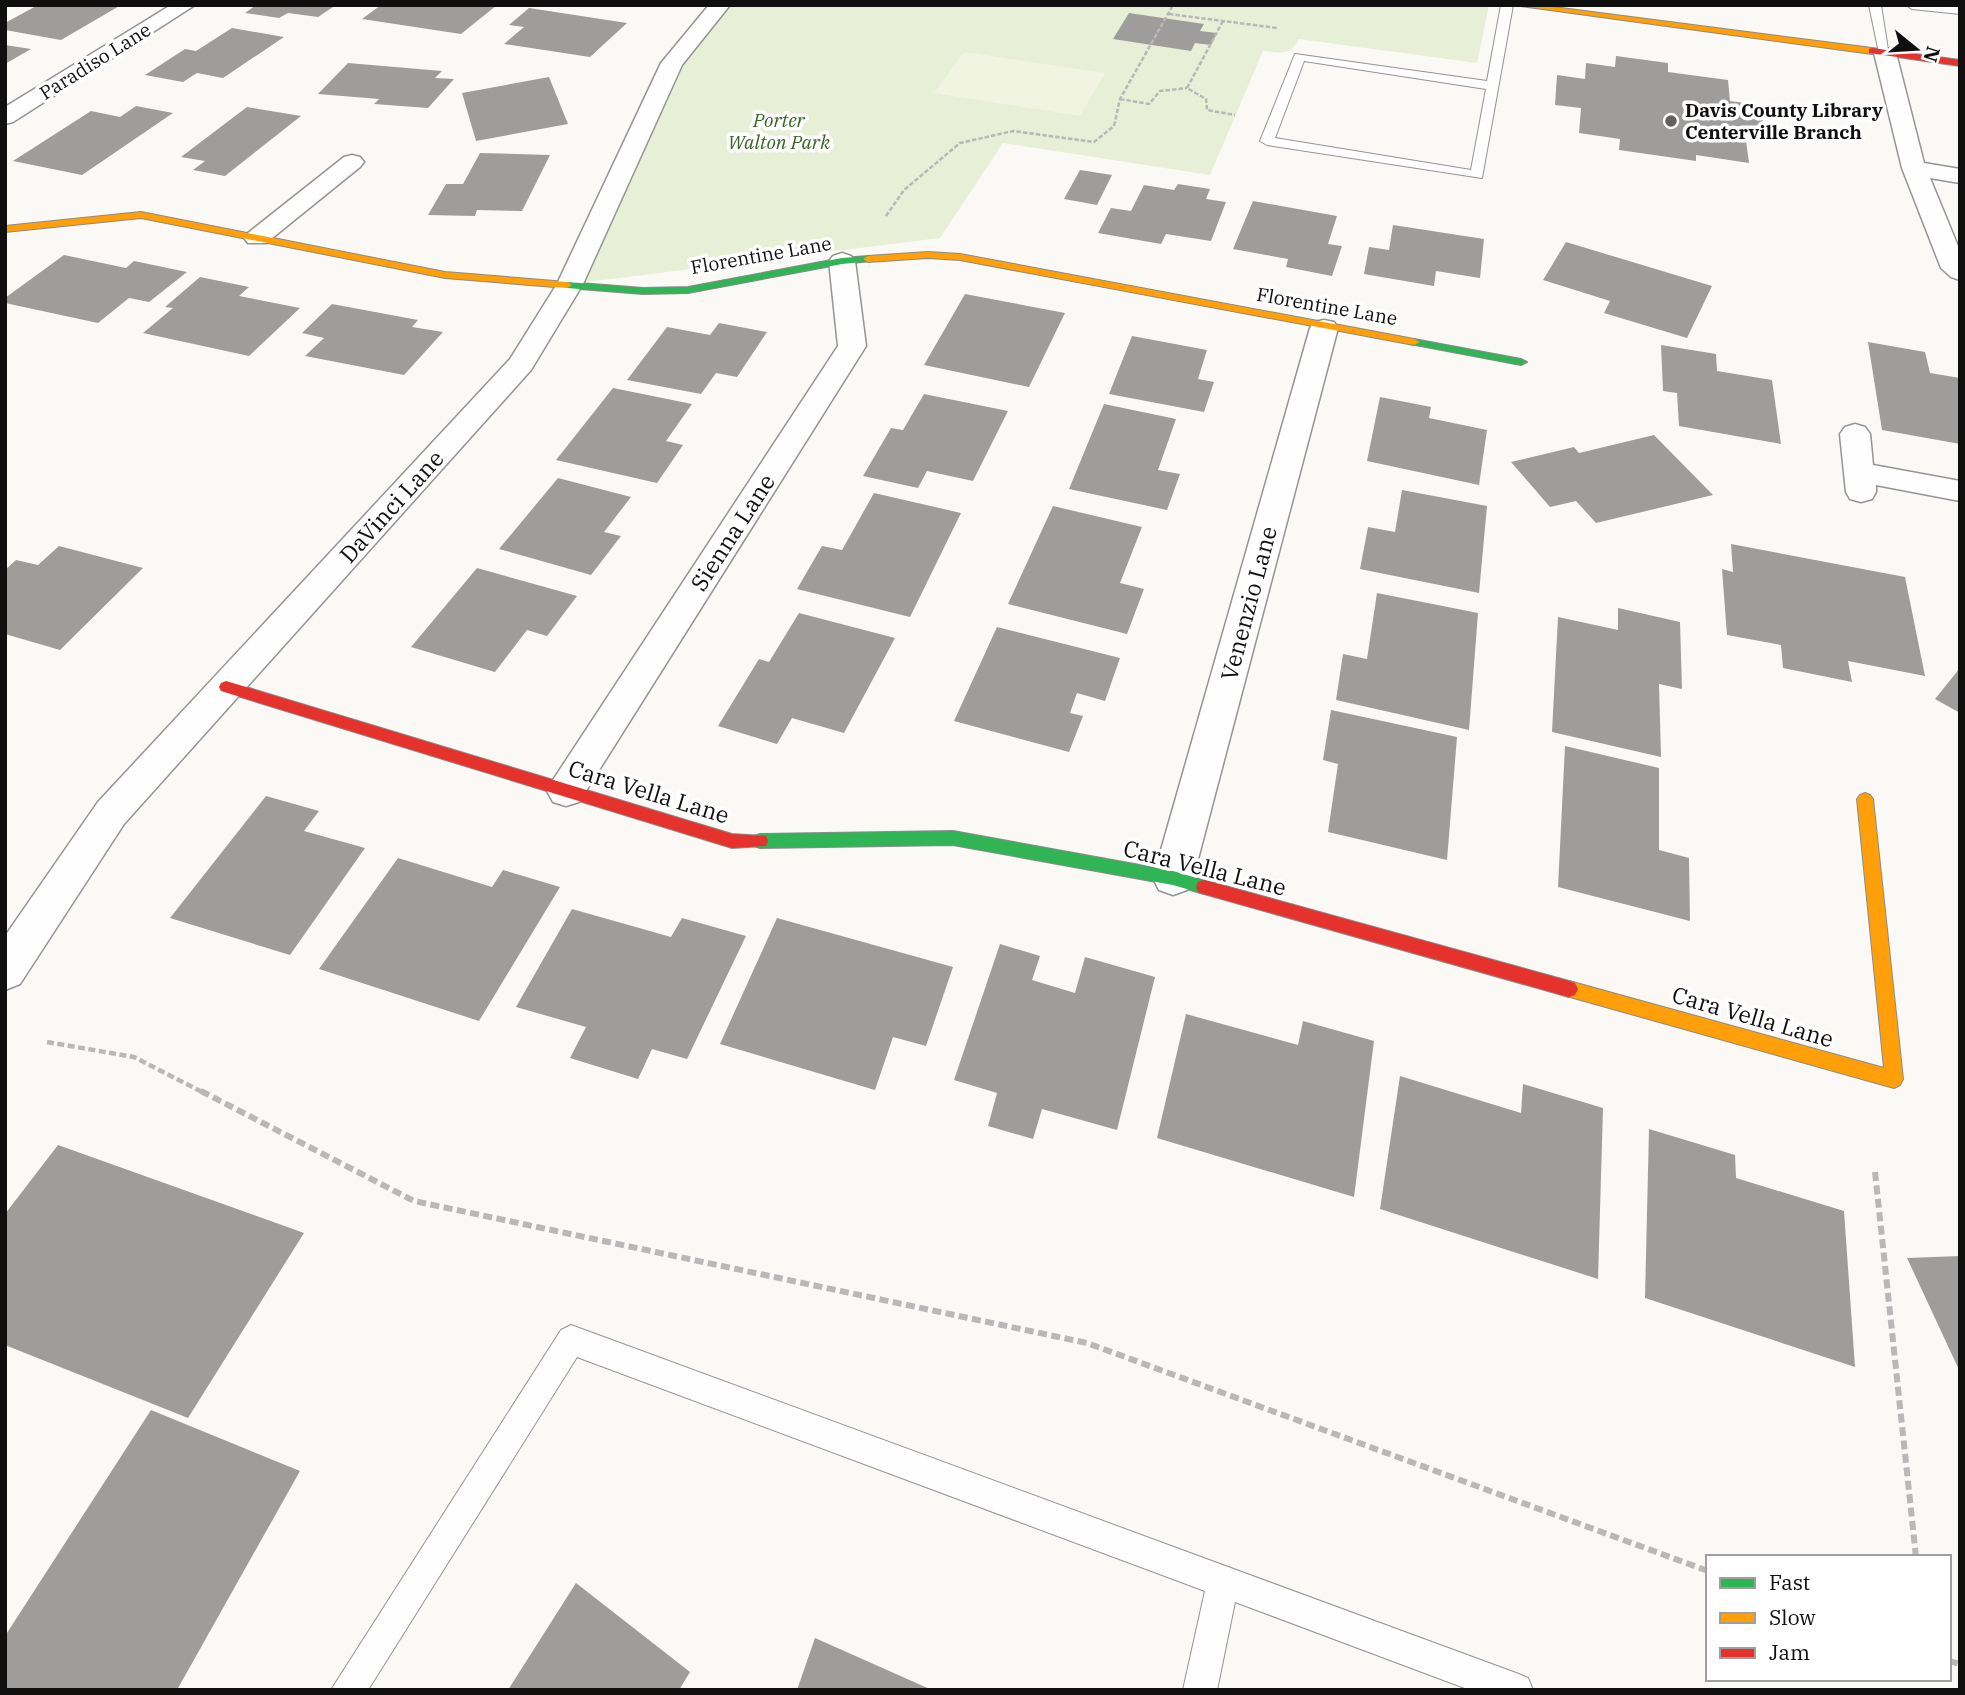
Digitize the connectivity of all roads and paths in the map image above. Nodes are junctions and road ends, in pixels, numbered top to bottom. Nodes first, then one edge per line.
1 (185, 5) edge
2 (1174, 5) edge
3 (1507, 5) edge
4 (1517, 5) edge
5 (1875, 5) edge
6 (1912, 5) edge
7 (716, 6) edge
8 (1960, 10) edge
9 (1223, 21) dead end
10 (1885, 53) junction
11 (1960, 63) edge
12 (1493, 86) junction
13 (1186, 88) junction
14 (1120, 99) junction
15 (1235, 115) dead end
16 (5, 117) edge
17 (352, 162) dead end
18 (1914, 168) junction
19 (1960, 176) edge
20 (884, 218) dead end
21 (5, 229) edge
22 (257, 238) junction
23 (842, 261) junction
24 (1960, 272) edge
25 (570, 284) junction
26 (1324, 328) junction
27 (1521, 362) dead end
28 (1855, 433) dead end
29 (1960, 491) edge
30 (226, 687) junction
31 (566, 791) junction
32 (1864, 799) dead end
33 (1173, 878) junction
34 (5, 971) edge
35 (47, 1042) dead end
36 (1875, 1172) dead end
37 (1916, 1555) edge
38 (1706, 1571) edge
39 (1223, 1581) junction
40 (348, 1690) edge
41 (1200, 1690) edge
42 (1516, 1690) edge

1 - 16 street, Paradiso Lane
2 - 14 path
3 - 12 lane
4 - 10 street
5 - 10 lane
6 - 8 lane
7 - 25 street, DaVinci Lane
9 - 13 path
10 - 11 street
10 - 18 street
12 - 12 lane
13 - 14 path
13 - 15 path
14 - 20 path
17 - 22 street
18 - 19 street
18 - 24 street
21 - 22 street, Florentine Lane
22 - 25 street, Florentine Lane
23 - 25 street, Florentine Lane
23 - 26 street, Florentine Lane
23 - 31 street, Sienna Lane
25 - 30 street, DaVinci Lane
26 - 27 street, Florentine Lane
26 - 33 street, Venenzio Lane
28 - 29 street
30 - 31 street, Cara Vella Lane
30 - 34 street, DaVinci Lane
31 - 33 street, Cara Vella Lane
32 - 33 street, Cara Vella Lane
35 - 38 path
36 - 37 path
39 - 40 lane
39 - 41 lane
39 - 42 lane

